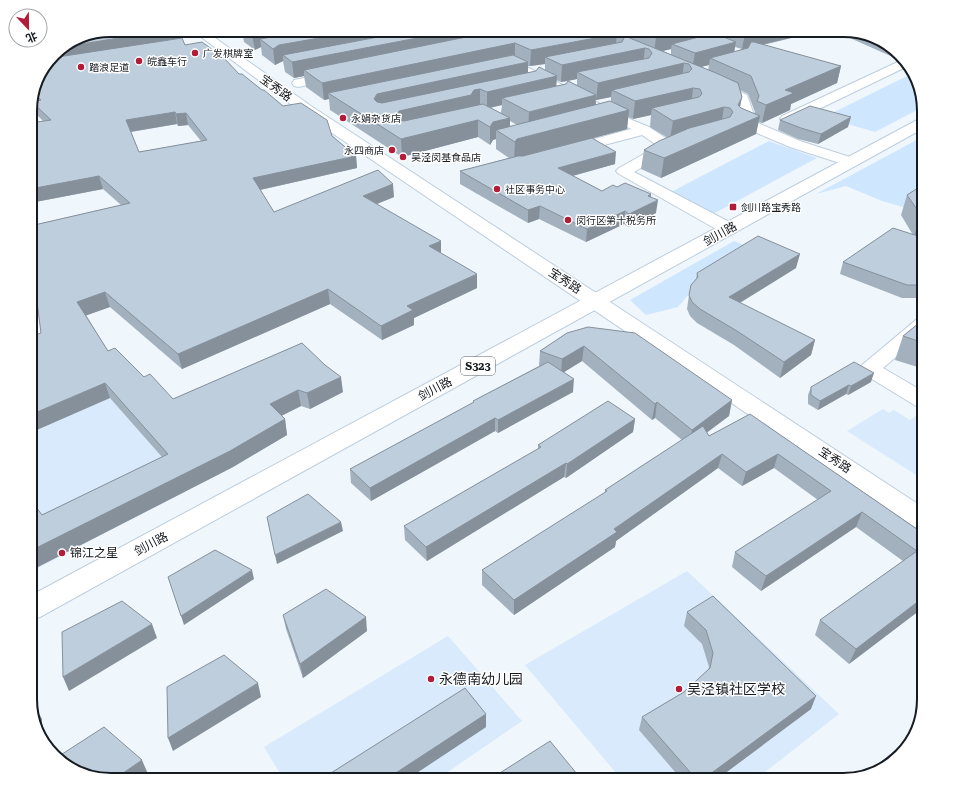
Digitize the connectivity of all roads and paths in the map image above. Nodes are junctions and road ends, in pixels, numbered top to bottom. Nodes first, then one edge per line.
1 (200, 37) edge
2 (901, 65) edge
3 (494, 68) edge
4 (544, 69) edge
5 (344, 74) edge
6 (528, 80) junction
7 (704, 80) edge
8 (845, 80) dead end
9 (298, 83) edge
10 (576, 85) edge
11 (860, 85) junction
12 (558, 95) junction
13 (616, 101) edge
14 (597, 114) junction
15 (644, 125) junction
16 (917, 126) edge
17 (763, 130) junction
18 (684, 142) edge
19 (668, 146) junction
20 (559, 153) edge
21 (851, 162) junction
22 (729, 229) junction
23 (597, 302) junction
24 (917, 329) edge
25 (917, 397) edge
26 (917, 515) edge
27 (37, 605) edge

1 - 23 street, 宝秀路
2 - 11 street
3 - 6 street
4 - 6 street
5 - 9 street
6 - 12 street
7 - 17 street
8 - 11 street
10 - 12 street
11 - 17 street
12 - 14 street
13 - 14 street
14 - 15 street
15 - 19 street
15 - 20 street
16 - 21 street, 剑川路 / S323
17 - 21 street
18 - 19 street
19 - 22 street
21 - 22 street, 剑川路 / S323
22 - 23 street, 剑川路 / S323
23 - 26 street, 宝秀路
23 - 27 street, 剑川路 / S323
24 - 25 street

